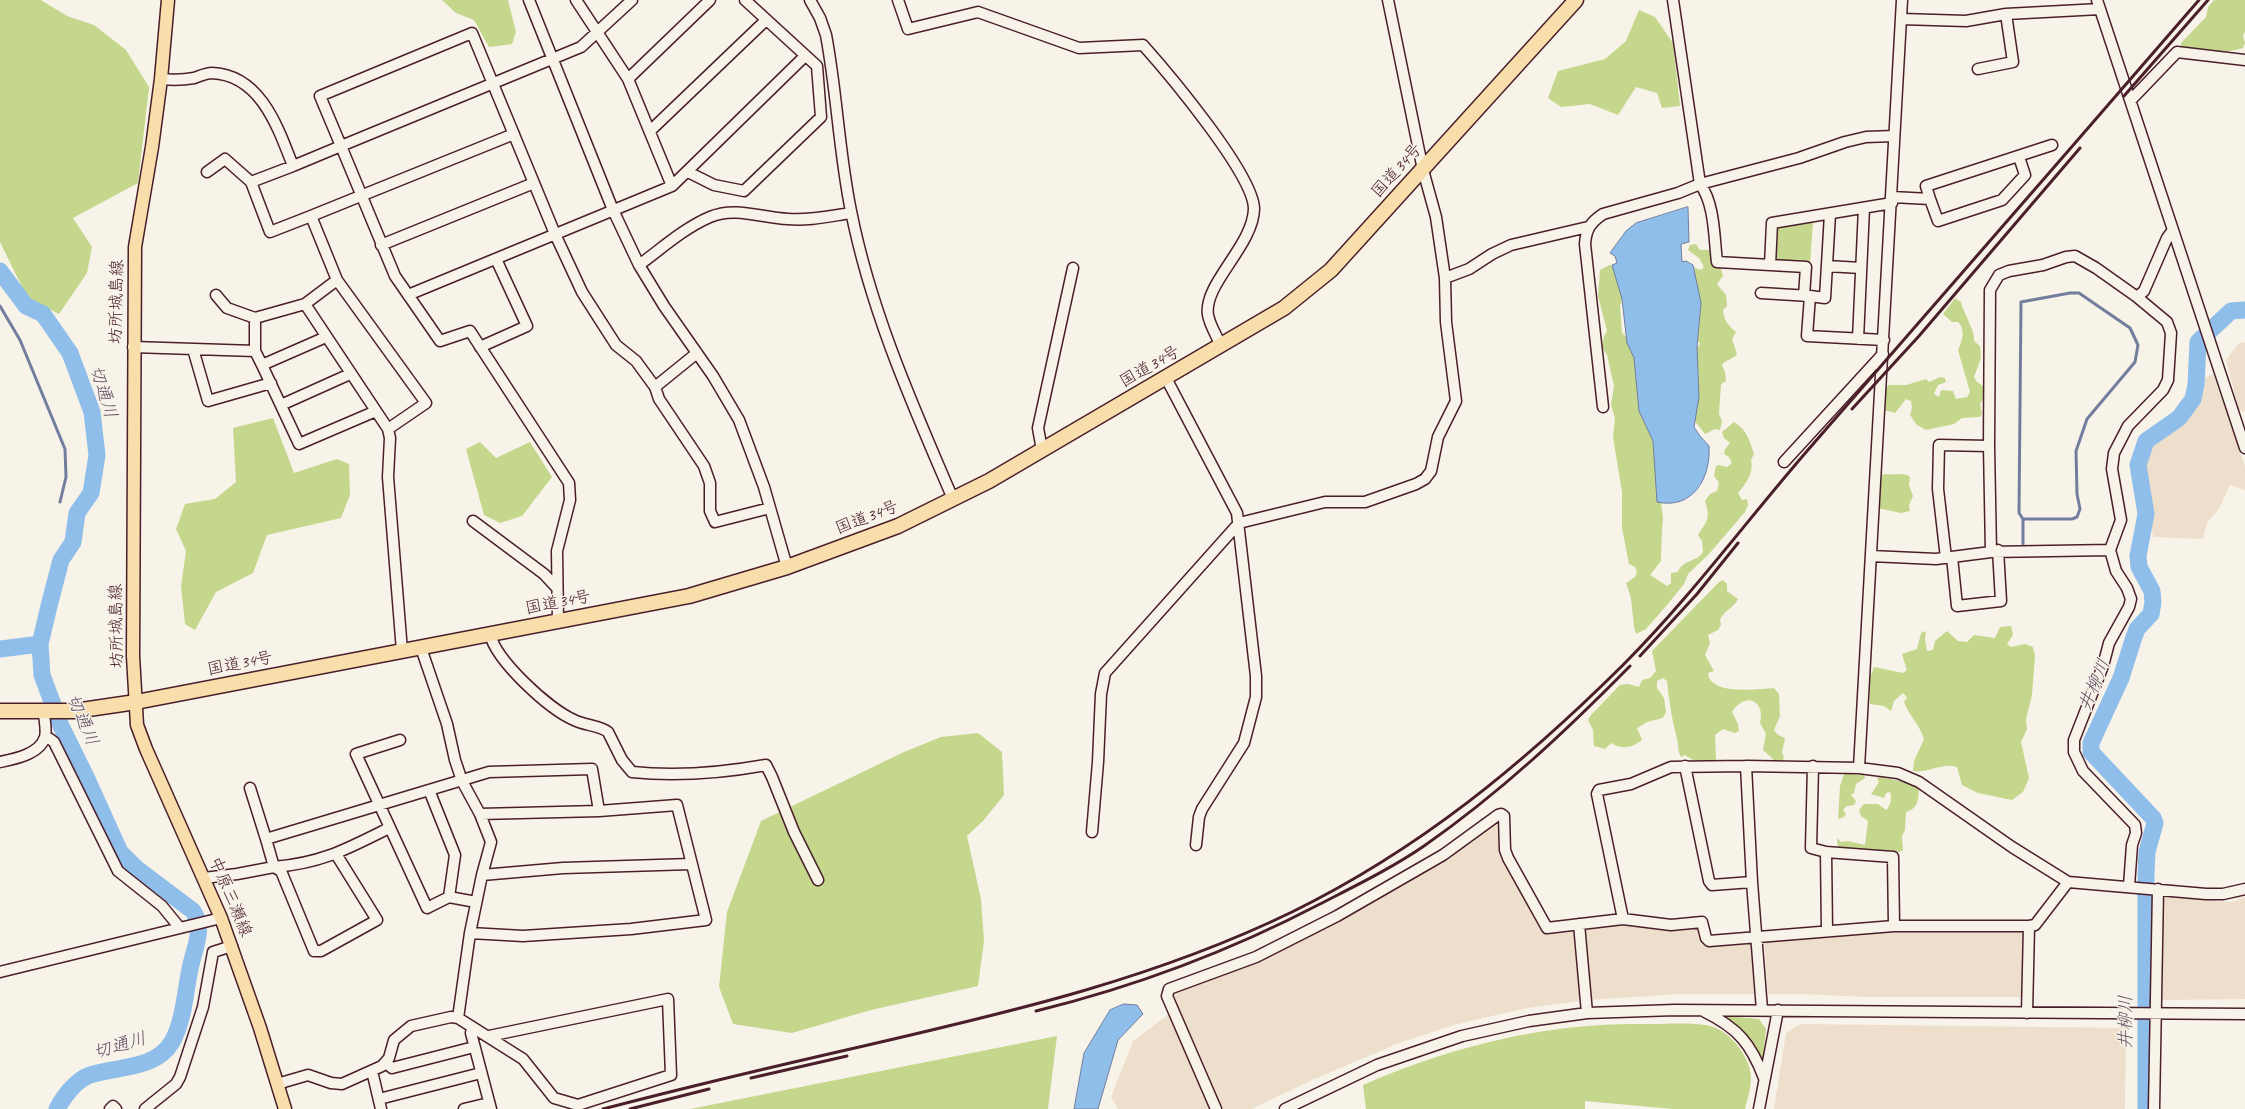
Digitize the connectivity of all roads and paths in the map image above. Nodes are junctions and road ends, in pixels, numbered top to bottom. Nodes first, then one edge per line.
1 (168, 0) edge
2 (529, 0) edge
3 (576, 0) edge
4 (632, 0) edge
5 (710, 0) edge
6 (745, 0) edge
7 (810, 0) edge
8 (898, 0) edge
9 (1388, 0) edge
10 (1576, 0) edge
11 (1673, 0) edge
12 (1902, 0) edge
13 (2098, 4) edge
14 (2006, 14) junction
15 (1901, 19) junction
16 (765, 21) junction
17 (598, 34) junction
18 (805, 56) junction
19 (553, 60) junction
20 (2245, 60) edge
21 (1978, 69) dead end
22 (628, 79) junction
23 (161, 80) junction
24 (494, 84) junction
25 (2131, 100) junction
26 (650, 131) junction
27 (514, 134) junction
28 (1894, 136) junction
29 (2052, 145) dead end
30 (342, 146) junction
31 (2019, 156) junction
32 (292, 166) junction
33 (1423, 170) junction
34 (207, 172) dead end
35 (688, 172) junction
36 (251, 182) junction
37 (534, 183) junction
38 (1700, 184) junction
39 (672, 186) junction
40 (362, 196) junction
41 (1930, 199) junction
42 (1892, 200) junction
43 (1864, 208) junction
44 (613, 210) junction
45 (851, 213) junction
46 (1830, 214) junction
47 (311, 216) junction
48 (1588, 227) junction
49 (2173, 230) junction
50 (555, 234) junction
51 (381, 245) junction
52 (496, 259) junction
53 (639, 265) junction
54 (1770, 265) junction
55 (1827, 266) junction
56 (1073, 268) dead end
57 (1861, 268) junction
58 (1445, 278) junction
59 (337, 280) junction
60 (1761, 293) dead end
61 (216, 295) dead end
62 (408, 295) junction
63 (1807, 296) junction
64 (2137, 297) junction
65 (305, 304) junction
66 (255, 318) junction
67 (326, 337) junction
68 (1858, 339) junction
69 (1884, 340) junction
70 (1221, 346) junction
71 (133, 347) junction
72 (480, 347) junction
73 (193, 349) junction
74 (255, 351) junction
75 (697, 353) junction
76 (1883, 354) junction
77 (262, 365) junction
78 (350, 374) junction
79 (1166, 378) junction
80 (271, 383) junction
81 (654, 387) junction
82 (281, 405) junction
83 (1602, 407) dead end
84 (376, 411) junction
85 (388, 429) junction
86 (1989, 446) junction
87 (2245, 448) edge
88 (1042, 450) junction
89 (1784, 462) dead end
90 (953, 499) junction
91 (770, 508) junction
92 (473, 521) dead end
93 (1239, 523) junction
94 (2110, 550) junction
95 (1994, 551) junction
96 (1871, 556) junction
97 (1949, 558) junction
98 (787, 567) junction
99 (558, 588) junction
100 (558, 621) junction
101 (490, 634) junction
102 (421, 648) junction
103 (402, 651) junction
104 (136, 702) junction
105 (0, 711) edge
106 (44, 712) junction
107 (46, 736) junction
108 (400, 740) dead end
109 (0, 762) edge
110 (1685, 766) junction
111 (1746, 766) junction
112 (1813, 766) junction
113 (1859, 768) junction
114 (462, 781) junction
115 (250, 788) dead end
116 (429, 790) junction
117 (378, 804) junction
118 (599, 811) junction
119 (480, 814) junction
120 (389, 828) junction
121 (1092, 832) dead end
122 (266, 839) junction
123 (1196, 845) dead end
124 (1826, 852) junction
125 (336, 854) junction
126 (691, 864) junction
127 (274, 867) junction
128 (482, 875) junction
129 (204, 878) junction
130 (818, 880) dead end
131 (1752, 882) junction
132 (2068, 882) junction
133 (2133, 886) junction
134 (2158, 889) junction
135 (2245, 890) edge
136 (449, 897) junction
137 (476, 902) junction
138 (221, 918) junction
139 (1623, 919) junction
140 (1579, 924) junction
141 (1894, 926) junction
142 (2029, 926) junction
143 (180, 928) junction
144 (1827, 931) junction
145 (470, 933) junction
146 (1757, 936) junction
147 (232, 946) junction
148 (0, 972) edge
149 (1762, 1010) junction
150 (1778, 1010) junction
151 (1702, 1011) junction
152 (1587, 1013) junction
153 (2027, 1013) junction
154 (2156, 1013) junction
155 (2245, 1014) edge
156 (458, 1018) junction
157 (472, 1026) junction
158 (489, 1036) junction
159 (474, 1047) junction
160 (386, 1063) junction
161 (372, 1071) junction
162 (481, 1073) junction
163 (1764, 1078) junction
164 (277, 1084) junction
165 (379, 1099) junction
166 (490, 1106) edge
167 (110, 1109) edge
168 (116, 1109) edge
169 (145, 1109) edge
170 (285, 1109) edge
171 (381, 1109) edge
172 (464, 1109) edge
173 (1216, 1109) edge
174 (1285, 1109) edge
175 (1759, 1109) edge
176 (2154, 1109) edge

1 - 23 main road, 坊所城島線
2 - 19 street
3 - 17 street
4 - 17 street
5 - 22 street
6 - 16 street
7 - 45 street
8 - 70 street
9 - 33 street
10 - 33 highway, 国道34号
11 - 38 street
12 - 15 street
13 - 14 street
13 - 25 street
14 - 15 street
14 - 21 street
15 - 28 street
16 - 18 street
16 - 26 street
17 - 19 street
17 - 22 street
18 - 35 street
18 - 35 street
19 - 24 street
19 - 44 street
20 - 25 street
22 - 26 street
23 - 32 street
23 - 71 main road, 坊所城島線
24 - 27 street
24 - 30 street
24 - 30 street
25 - 49 street
26 - 39 street
27 - 37 street
27 - 40 street
28 - 38 street
28 - 42 street
29 - 31 street
30 - 32 street
30 - 40 street
31 - 41 street
31 - 41 street
32 - 36 street
33 - 58 street
33 - 70 highway, 国道34号
34 - 36 street
35 - 39 street
36 - 47 street
37 - 50 street
37 - 51 street
38 - 48 street
38 - 54 street
39 - 44 street
40 - 47 street
40 - 51 street
41 - 42 street
42 - 43 street
42 - 69 street
43 - 46 street
43 - 57 street
44 - 50 street
44 - 53 street
45 - 53 street
45 - 90 street
46 - 54 street
46 - 55 street
47 - 59 street
48 - 58 street
48 - 83 street
49 - 64 street
49 - 87 street
50 - 52 street
50 - 81 street
51 - 62 street
52 - 62 street
52 - 72 street
53 - 75 street
54 - 63 street
55 - 57 street
55 - 63 street
56 - 88 street
57 - 68 street
58 - 93 street
59 - 65 street
59 - 85 street
60 - 63 street
61 - 66 street
62 - 72 street
63 - 68 street
64 - 86 street
64 - 94 street
65 - 66 street
65 - 67 street
66 - 74 street
67 - 77 street
67 - 78 street
68 - 69 street
69 - 76 street
70 - 79 highway, 国道34号
71 - 73 street
71 - 104 main road, 坊所城島線
72 - 99 street
73 - 74 street
73 - 80 street
74 - 77 street
75 - 81 street
75 - 91 street
76 - 89 street
76 - 96 street
77 - 80 street
78 - 82 street
78 - 84 street
79 - 88 highway, 国道34号
79 - 93 street
80 - 82 street
81 - 91 street
82 - 84 street
84 - 85 street
85 - 103 street
86 - 95 street
86 - 97 street
88 - 90 highway, 国道34号
90 - 98 highway, 国道34号
91 - 98 street
92 - 99 street
93 - 121 street
93 - 123 street
94 - 95 street
94 - 133 street
95 - 97 street
95 - 97 street
96 - 97 street
96 - 113 street
98 - 100 highway, 国道34号
99 - 100 street
100 - 101 highway, 国道34号
101 - 102 highway, 国道34号
101 - 130 street
102 - 103 highway, 国道34号
102 - 114 street
103 - 104 highway, 国道34号
104 - 106 highway, 国道34号
104 - 129 main road, 中原三瀬線
105 - 106 highway, 国道34号
106 - 107 street
107 - 109 street
107 - 143 street
108 - 117 street
110 - 111 street
110 - 131 street
110 - 139 street
111 - 112 street
111 - 131 street
112 - 113 street
112 - 124 street
113 - 132 street
114 - 116 street
114 - 118 street
114 - 119 street
115 - 122 street
116 - 117 street
116 - 136 street
117 - 120 street
117 - 122 street
118 - 119 street
118 - 126 street
119 - 128 street
120 - 125 street
120 - 136 street
122 - 127 street
124 - 141 street
124 - 144 street
125 - 127 street
125 - 127 street
126 - 128 street
126 - 145 street
127 - 129 street
128 - 137 street
129 - 138 main road, 中原三瀬線
131 - 146 street
132 - 133 street
132 - 142 street
133 - 134 street
134 - 135 street
134 - 154 street
136 - 137 street
137 - 145 street
138 - 143 street
138 - 147 main road, 中原三瀬線
139 - 140 street
139 - 146 street
140 - 152 street
140 - 173 street
141 - 142 street
141 - 144 street
142 - 153 street
143 - 148 street
144 - 146 street
145 - 156 street
146 - 149 street
147 - 164 main road, 中原三瀬線
147 - 169 street
149 - 150 street
149 - 151 street
150 - 153 street
150 - 163 street
151 - 152 street
151 - 163 street
152 - 174 street
153 - 154 street
154 - 155 street
154 - 176 street
156 - 157 street
156 - 160 street
157 - 158 street
157 - 159 street
158 - 158 street
159 - 160 street
159 - 162 street
160 - 161 street
161 - 164 street
161 - 165 street
162 - 165 street
162 - 166 street
163 - 175 street
164 - 170 main road, 中原三瀬線
165 - 171 street
166 - 172 street
167 - 168 street

